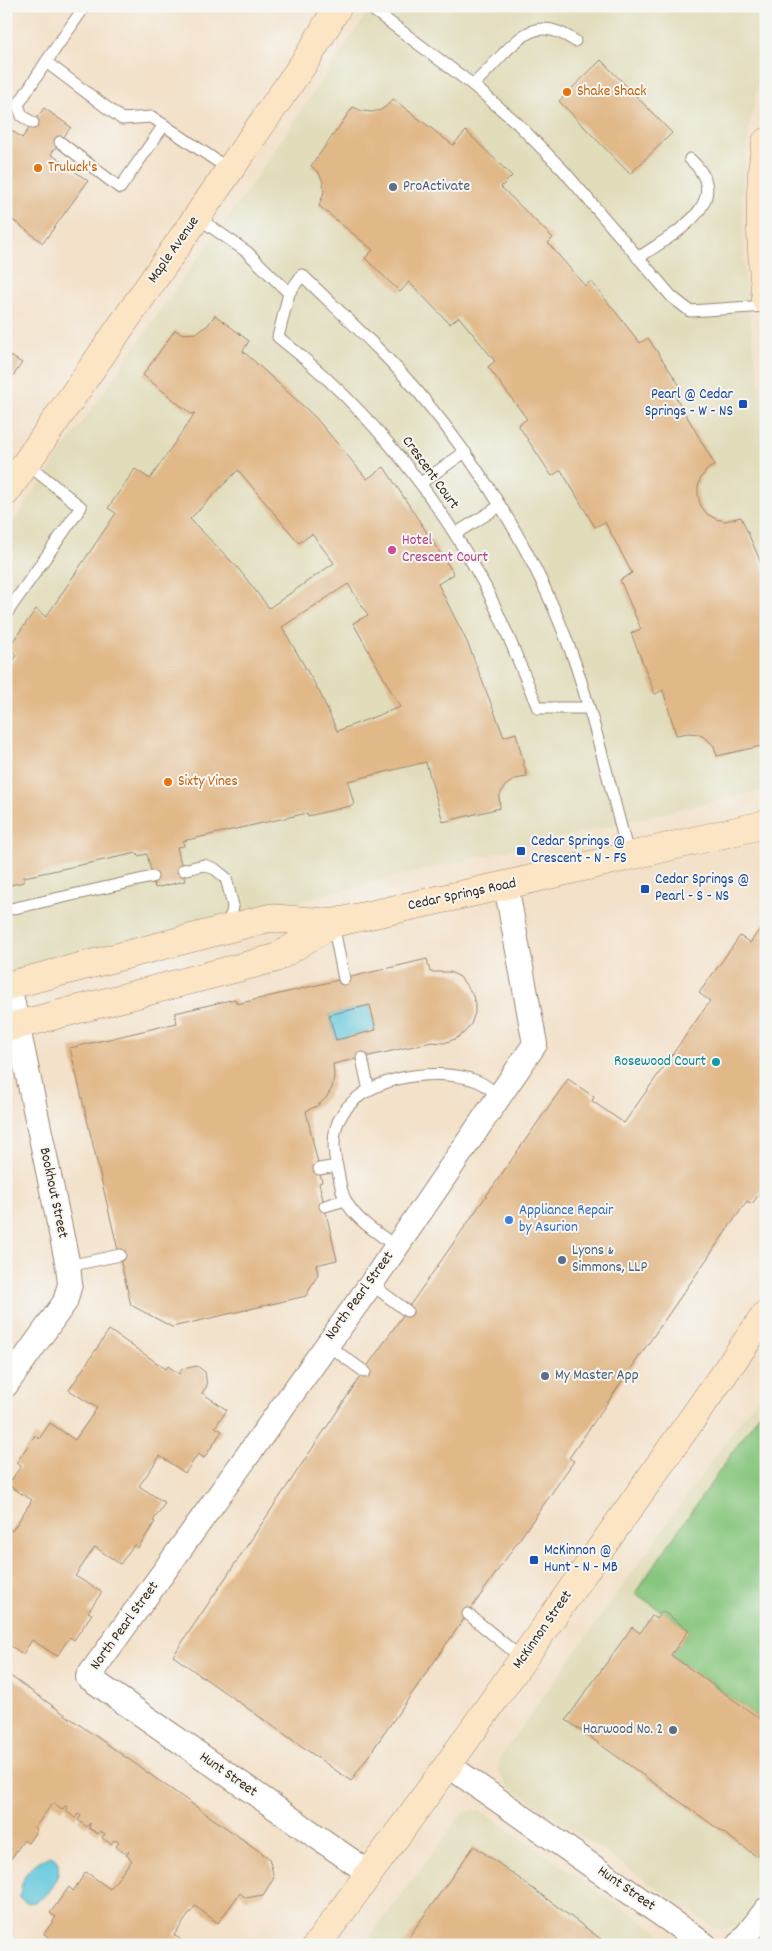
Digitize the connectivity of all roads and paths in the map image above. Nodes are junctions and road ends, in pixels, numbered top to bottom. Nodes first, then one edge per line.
1 (85, 6) edge
2 (338, 6) edge
3 (368, 6) edge
4 (575, 41) dead end
5 (46, 62) junction
6 (473, 85) junction
7 (33, 123) dead end
8 (164, 125) junction
9 (60, 142) dead end
10 (766, 142) edge
11 (690, 159) dead end
12 (230, 170) junction
13 (197, 217) junction
14 (638, 258) junction
15 (289, 293) junction
16 (766, 300) edge
17 (766, 306) edge
18 (465, 452) junction
19 (26, 463) junction
20 (420, 483) junction
21 (6, 492) edge
22 (500, 506) junction
23 (455, 534) junction
24 (6, 614) edge
25 (589, 708) junction
26 (766, 824) edge
27 (629, 856) junction
28 (183, 870) dead end
29 (152, 877) dead end
30 (506, 886) junction
31 (6, 910) edge
32 (333, 923) junction
33 (223, 929) junction
34 (344, 979) dead end
35 (8, 985) edge
36 (12, 1026) edge
37 (362, 1058) dead end
38 (369, 1091) junction
39 (499, 1096) junction
40 (336, 1166) junction
41 (318, 1169) dead end
42 (345, 1200) junction
43 (325, 1206) dead end
44 (396, 1247) junction
45 (120, 1255) dead end
46 (68, 1266) junction
47 (371, 1284) junction
48 (407, 1311) dead end
49 (766, 1314) edge
50 (326, 1344) junction
51 (365, 1372) dead end
52 (6, 1385) edge
53 (468, 1614) dead end
54 (523, 1659) junction
55 (88, 1677) joint
56 (448, 1765) junction
57 (368, 1873) junction
58 (766, 1910) edge
59 (317, 1945) edge
60 (705, 1945) edge
61 (739, 1945) edge

1 - 5 lane
2 - 12 main road, Maple Avenue
3 - 6 lane
4 - 6 lane
5 - 7 lane
5 - 8 lane
6 - 14 lane
8 - 9 lane
8 - 12 lane
10 - 16 main road
11 - 14 lane
12 - 13 main road, Maple Avenue
13 - 15 lane
13 - 19 main road, Maple Avenue
14 - 17 lane
15 - 18 lane, Crescent Court
15 - 20 lane, Crescent Court
18 - 20 lane
18 - 22 lane, Crescent Court
19 - 21 main road, Maple Avenue
19 - 24 lane
20 - 23 lane, Crescent Court
22 - 23 lane
22 - 25 lane, Crescent Court
23 - 25 lane, Crescent Court
25 - 27 lane, Crescent Court
26 - 27 main road, Cedar Springs Road
27 - 30 main road, Cedar Springs Road
28 - 33 lane
29 - 31 lane
30 - 32 main road, Cedar Springs Road
30 - 39 street, North Pearl Street
32 - 33 main road, Cedar Springs Road
32 - 34 lane
32 - 36 main road, Cedar Springs Road
33 - 35 main road, Cedar Springs Road
35 - 36 street, Bookhout Street
36 - 46 street, Bookhout Street
37 - 38 lane
38 - 39 lane
38 - 40 lane
39 - 44 street, North Pearl Street
40 - 41 lane
40 - 42 lane
42 - 43 lane
42 - 44 lane
44 - 47 street, North Pearl Street
45 - 46 lane
46 - 52 street, Bookhout Street
47 - 48 lane
47 - 50 street, North Pearl Street
49 - 54 main road, McKinnon Street
50 - 51 lane
50 - 55 street, North Pearl Street
53 - 54 lane
54 - 56 main road, McKinnon Street
55 - 57 street, Hunt Street
56 - 57 main road, McKinnon Street
56 - 60 street, Hunt Street
57 - 59 main road, McKinnon Street
58 - 61 street

